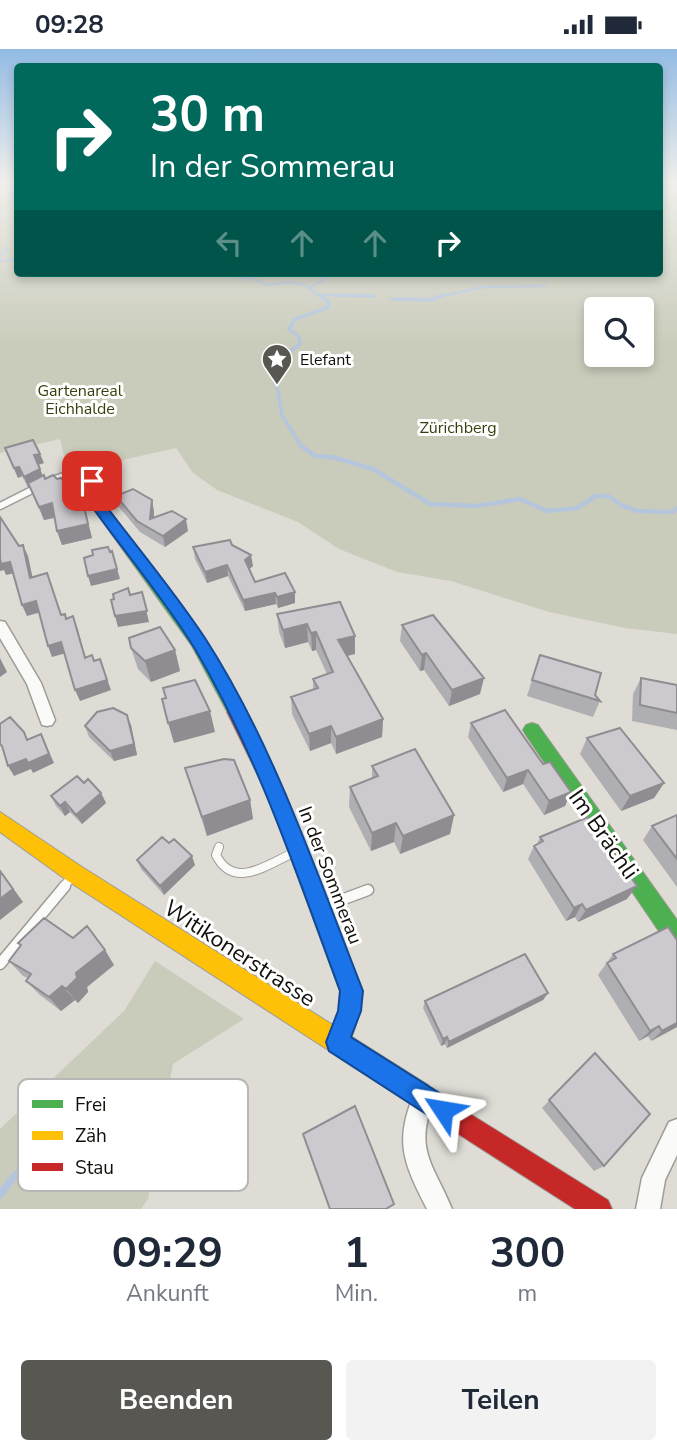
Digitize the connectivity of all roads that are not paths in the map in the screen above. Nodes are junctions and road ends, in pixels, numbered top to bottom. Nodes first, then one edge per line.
1 (92, 481) joint
2 (0, 506) edge
3 (0, 626) edge
4 (47, 720) dead end
5 (532, 730) dead end
6 (0, 821) edge
7 (219, 847) dead end
8 (299, 851) junction
9 (75, 874) junction
10 (369, 890) dead end
11 (321, 907) junction
12 (677, 938) edge
13 (0, 964) edge
14 (338, 1042) junction
15 (424, 1097) junction
16 (677, 1130) edge
17 (440, 1209) edge
18 (599, 1209) edge
19 (648, 1209) edge

1 - 2 lane
1 - 8 street, In der Sommerau
3 - 4 street
5 - 12 street, Im Brächli
6 - 9 street, Witikonerstrasse
7 - 8 lane
8 - 11 street, In der Sommerau
9 - 13 lane
9 - 14 street, Witikonerstrasse
10 - 11 lane
11 - 14 street, In der Sommerau
14 - 15 street, Witikonerstrasse
15 - 17 street
15 - 18 street, Witikonerstrasse
16 - 19 street

